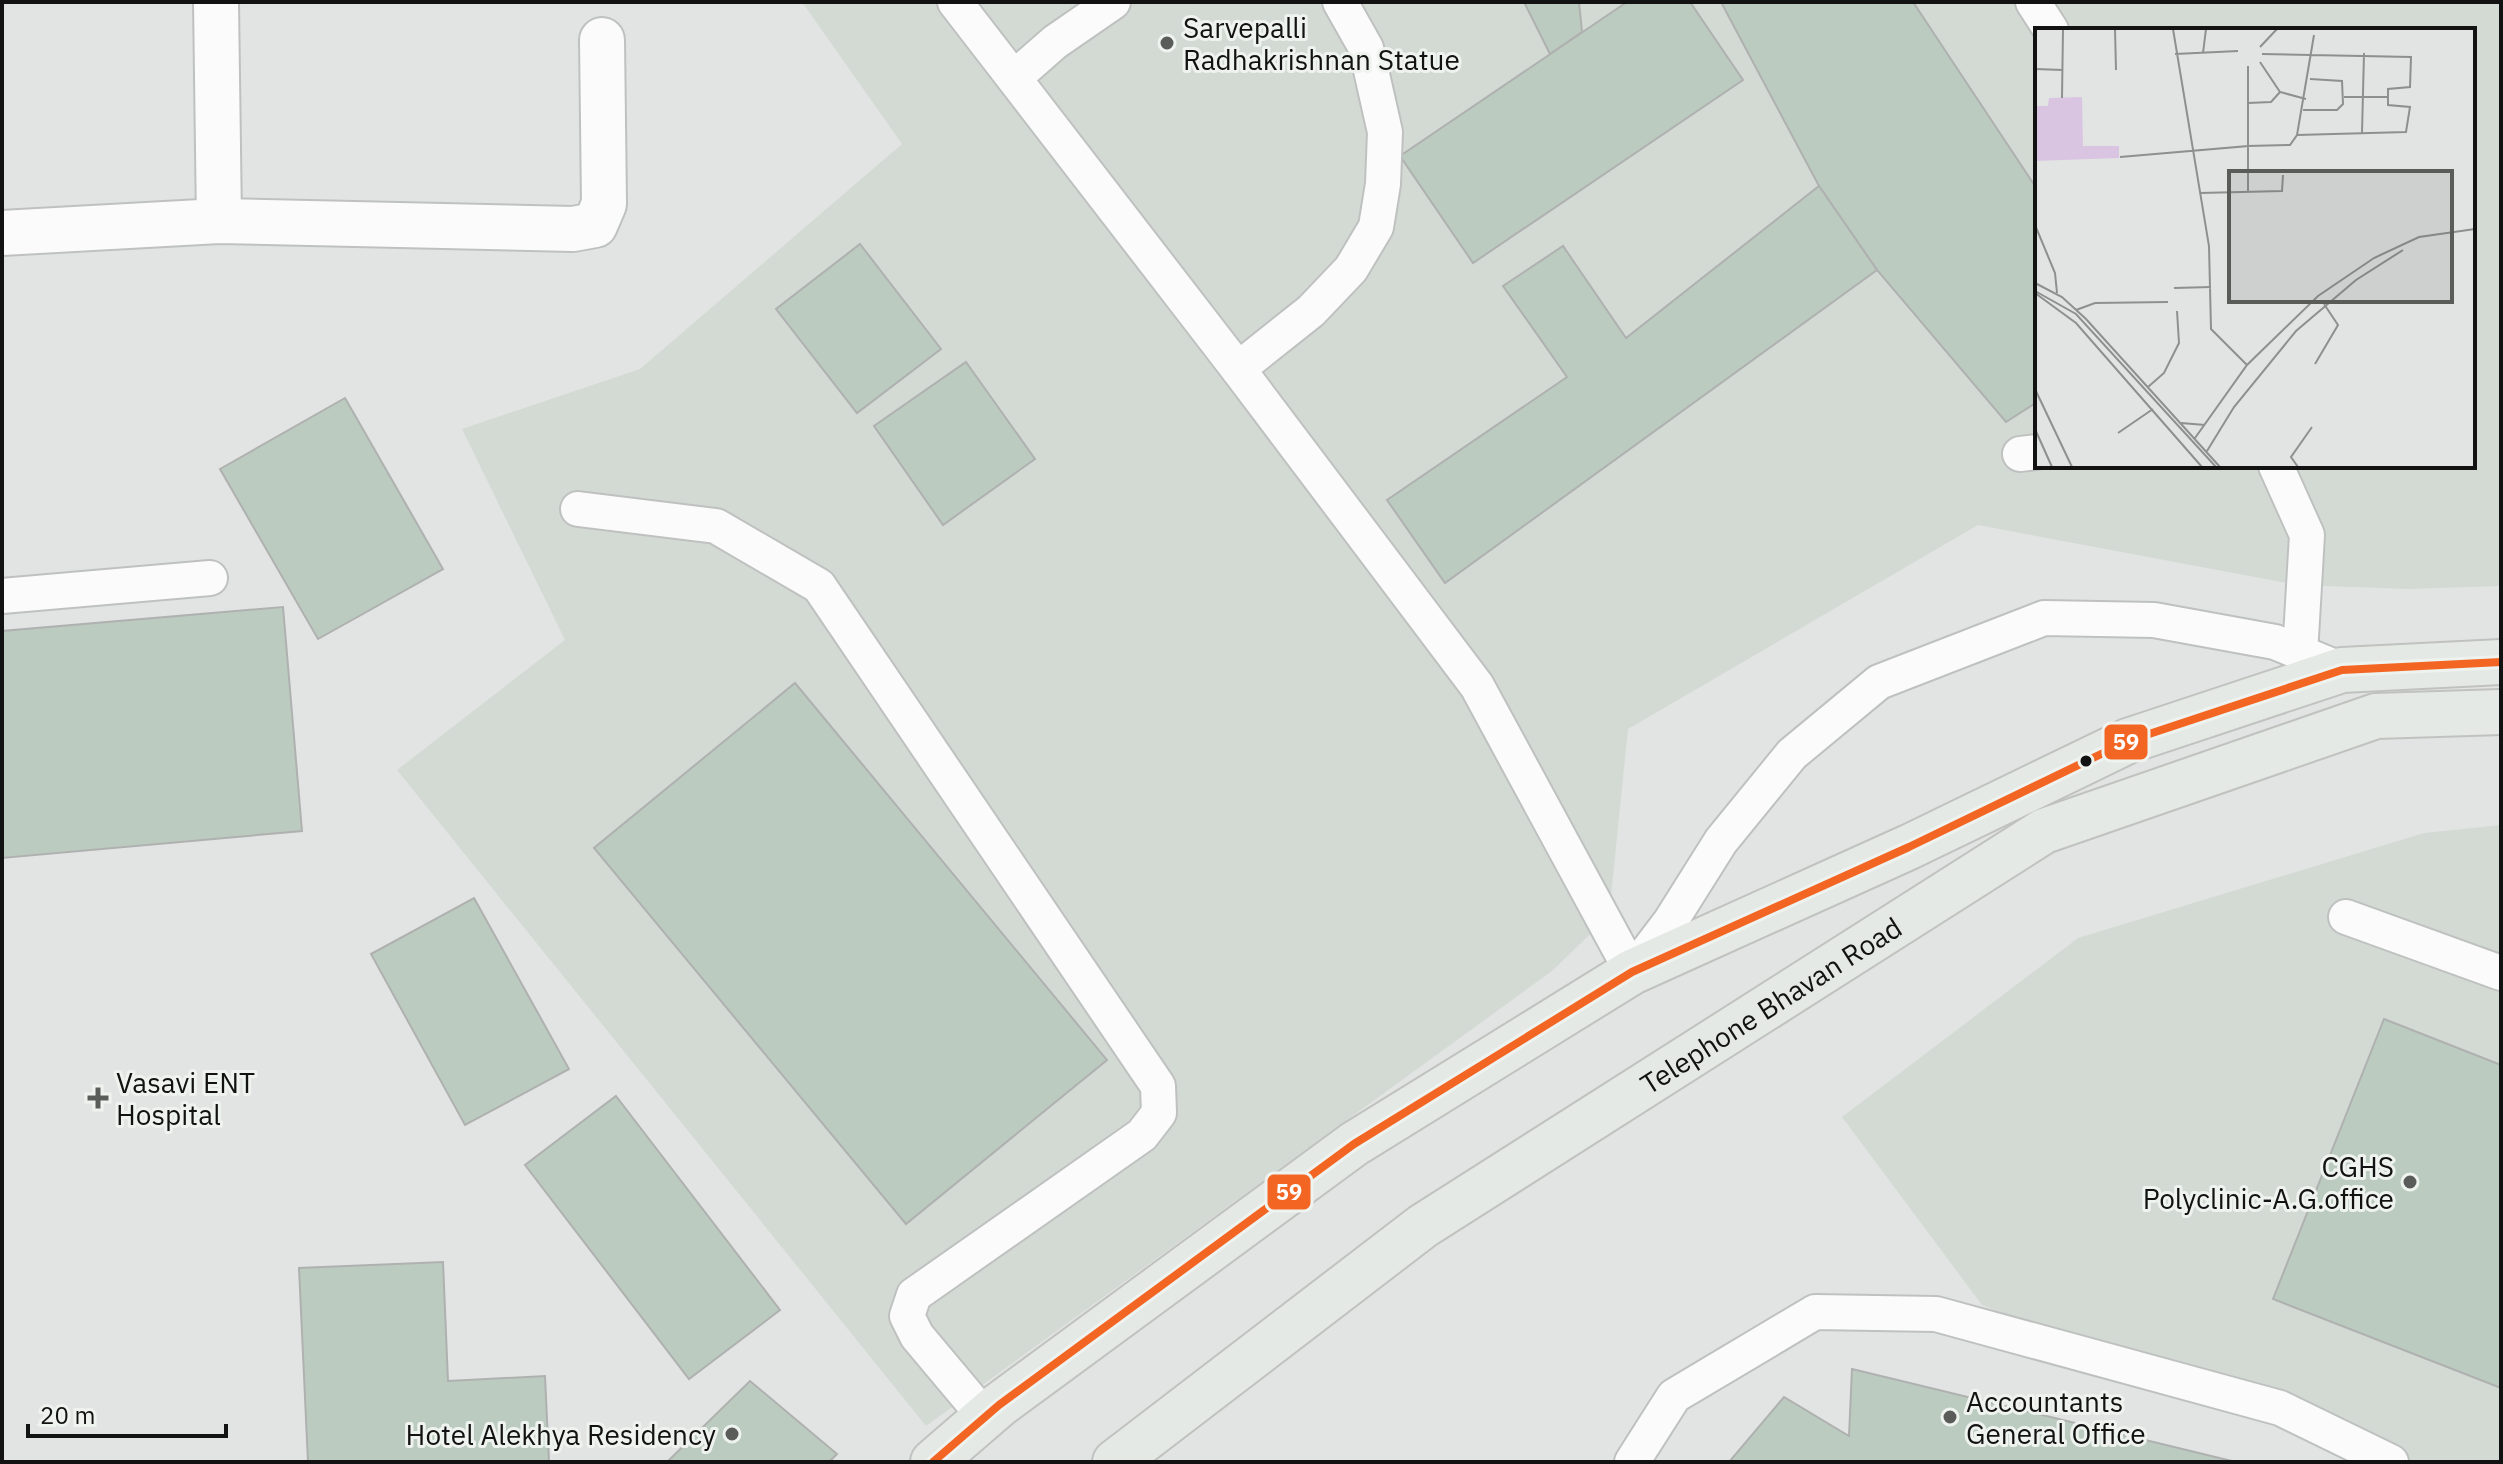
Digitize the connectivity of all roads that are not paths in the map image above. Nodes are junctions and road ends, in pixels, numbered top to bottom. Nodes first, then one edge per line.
1 (216, 2) edge
2 (955, 2) edge
3 (1113, 2) edge
4 (1340, 2) edge
5 (2033, 2) edge
6 (2050, 28) edge
7 (602, 40) dead end
8 (1014, 78) junction
9 (219, 221) junction
10 (2, 233) edge
11 (1238, 369) junction
12 (2277, 468) edge
13 (578, 509) dead end
14 (210, 578) dead end
15 (2, 596) edge
16 (2300, 654) junction
17 (2501, 662) edge
18 (2342, 670) junction
19 (2501, 712) edge
20 (2346, 917) dead end
21 (1632, 972) junction
22 (2501, 973) edge
23 (985, 1417) junction
24 (933, 1462) edge
25 (1115, 1462) edge
26 (1632, 1462) edge
27 (2391, 1462) edge

1 - 9 street
2 - 8 lane
3 - 8 lane
4 - 11 lane
5 - 6 lane
7 - 9 street
8 - 11 lane
9 - 10 street
11 - 21 lane
12 - 16 lane
13 - 23 lane
14 - 15 lane
16 - 18 lane
16 - 21 lane
17 - 18 main road
18 - 21 main road
19 - 25 main road, Telephone Bhavan Road
20 - 22 lane
21 - 23 main road
23 - 24 main road
26 - 27 lane

